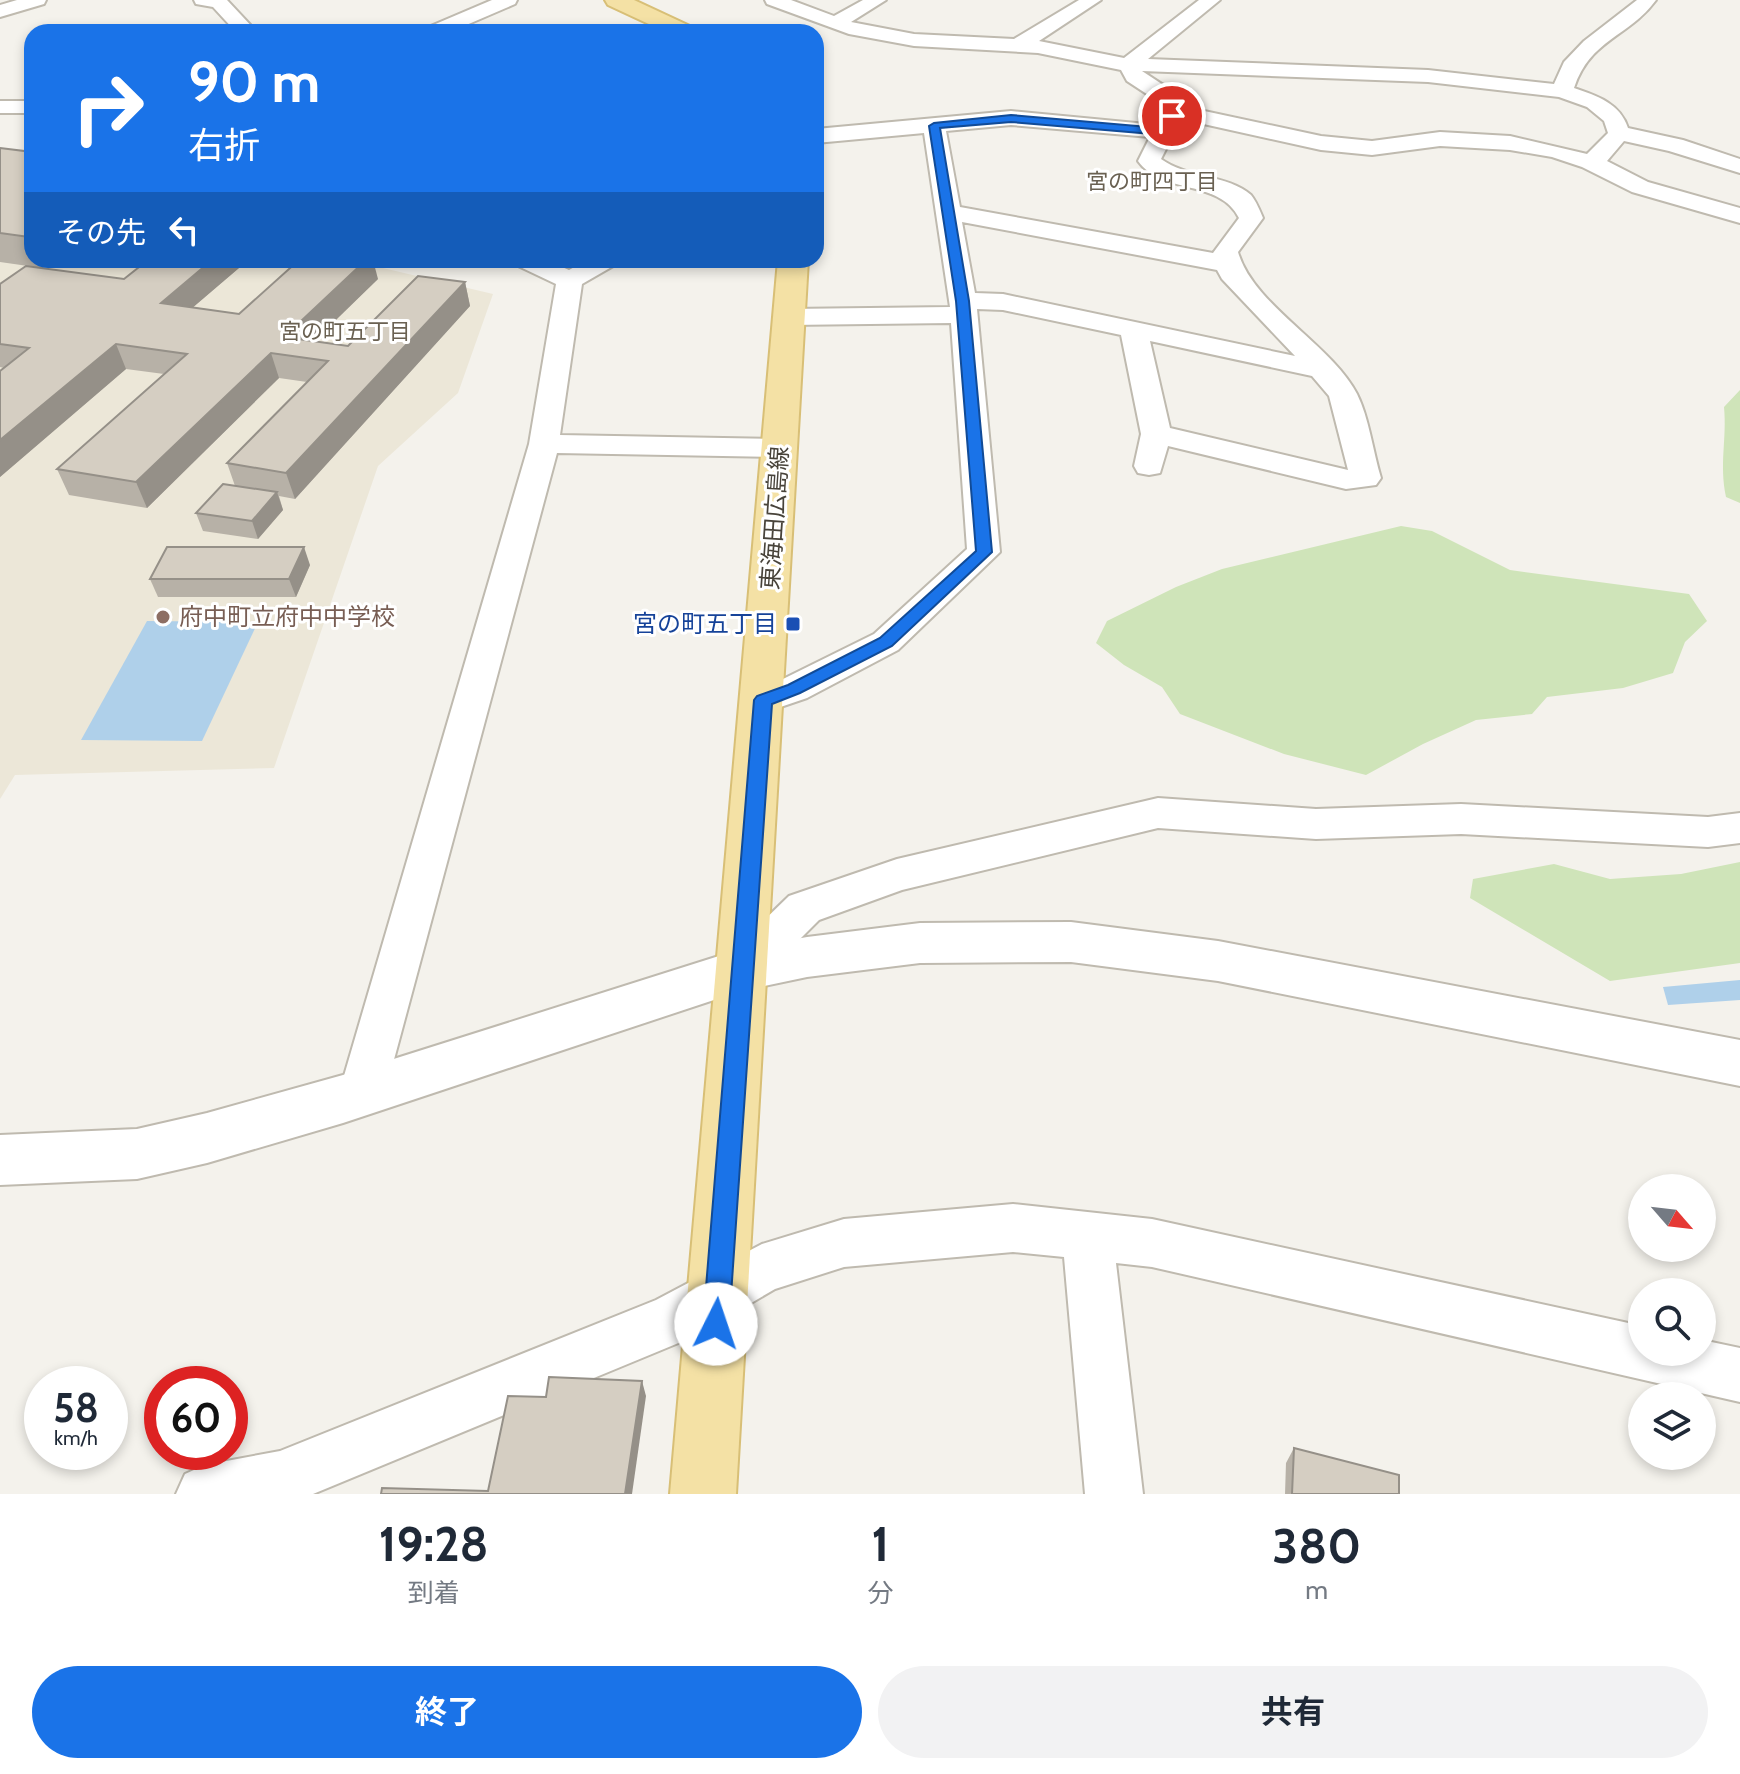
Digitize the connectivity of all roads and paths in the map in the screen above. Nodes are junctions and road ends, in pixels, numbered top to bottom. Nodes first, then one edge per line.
1 (37, 0) edge
2 (203, 0) edge
3 (508, 0) edge
4 (616, 0) edge
5 (877, 0) edge
6 (1092, 0) edge
7 (1211, 0) edge
8 (1647, 0) edge
9 (784, 1) edge
10 (0, 11) edge
11 (239, 24) edge
12 (452, 24) edge
13 (667, 24) edge
14 (836, 24) junction
15 (824, 28) edge
16 (1017, 46) junction
17 (1129, 64) junction
18 (1562, 91) junction
19 (0, 107) edge
20 (24, 107) edge
21 (1167, 121) junction
22 (934, 126) junction
23 (1619, 133) junction
24 (824, 135) edge
25 (1590, 162) junction
26 (1740, 166) edge
27 (949, 214) junction
28 (1740, 216) edge
29 (1228, 264) junction
30 (543, 268) edge
31 (592, 268) edge
32 (792, 268) edge
33 (570, 280) junction
34 (963, 308) junction
35 (789, 317) junction
36 (1134, 330) junction
37 (1323, 370) junction
38 (1156, 434) junction
39 (544, 444) junction
40 (779, 448) junction
41 (1149, 466) dead end
42 (763, 700) junction
43 (1740, 828) edge
44 (741, 970) junction
45 (1740, 1063) edge
46 (362, 1093) junction
47 (0, 1160) edge
48 (1088, 1237) junction
49 (718, 1296) junction
50 (1740, 1375) edge
51 (278, 1487) edge
52 (205, 1494) edge
53 (703, 1494) edge
54 (1114, 1494) edge

1 - 10 street
2 - 11 street
3 - 12 street
4 - 13 main road
5 - 14 street
6 - 16 street
7 - 17 street
8 - 18 street
9 - 14 street
14 - 15 street
14 - 16 street
16 - 17 street
17 - 18 street
17 - 21 street
18 - 23 street
19 - 20 street
21 - 22 street
21 - 25 street
21 - 29 street
22 - 24 street
22 - 27 street
23 - 25 street
23 - 26 street
25 - 28 street
27 - 29 street
27 - 34 street
29 - 37 street
30 - 33 street
31 - 33 street
32 - 35 main road, 東海田広島線
33 - 39 street
34 - 35 street
34 - 36 street
34 - 42 street
35 - 40 main road, 東海田広島線
36 - 37 street
36 - 38 street
37 - 38 street
38 - 41 street
39 - 40 street
39 - 46 street
40 - 42 main road, 東海田広島線
42 - 44 main road, 東海田広島線
43 - 44 street
44 - 45 street
44 - 46 street
44 - 49 main road, 東海田広島線
46 - 47 street
48 - 49 street
48 - 50 street
48 - 54 street
49 - 51 street
49 - 53 main road, 東海田広島線
51 - 52 street

